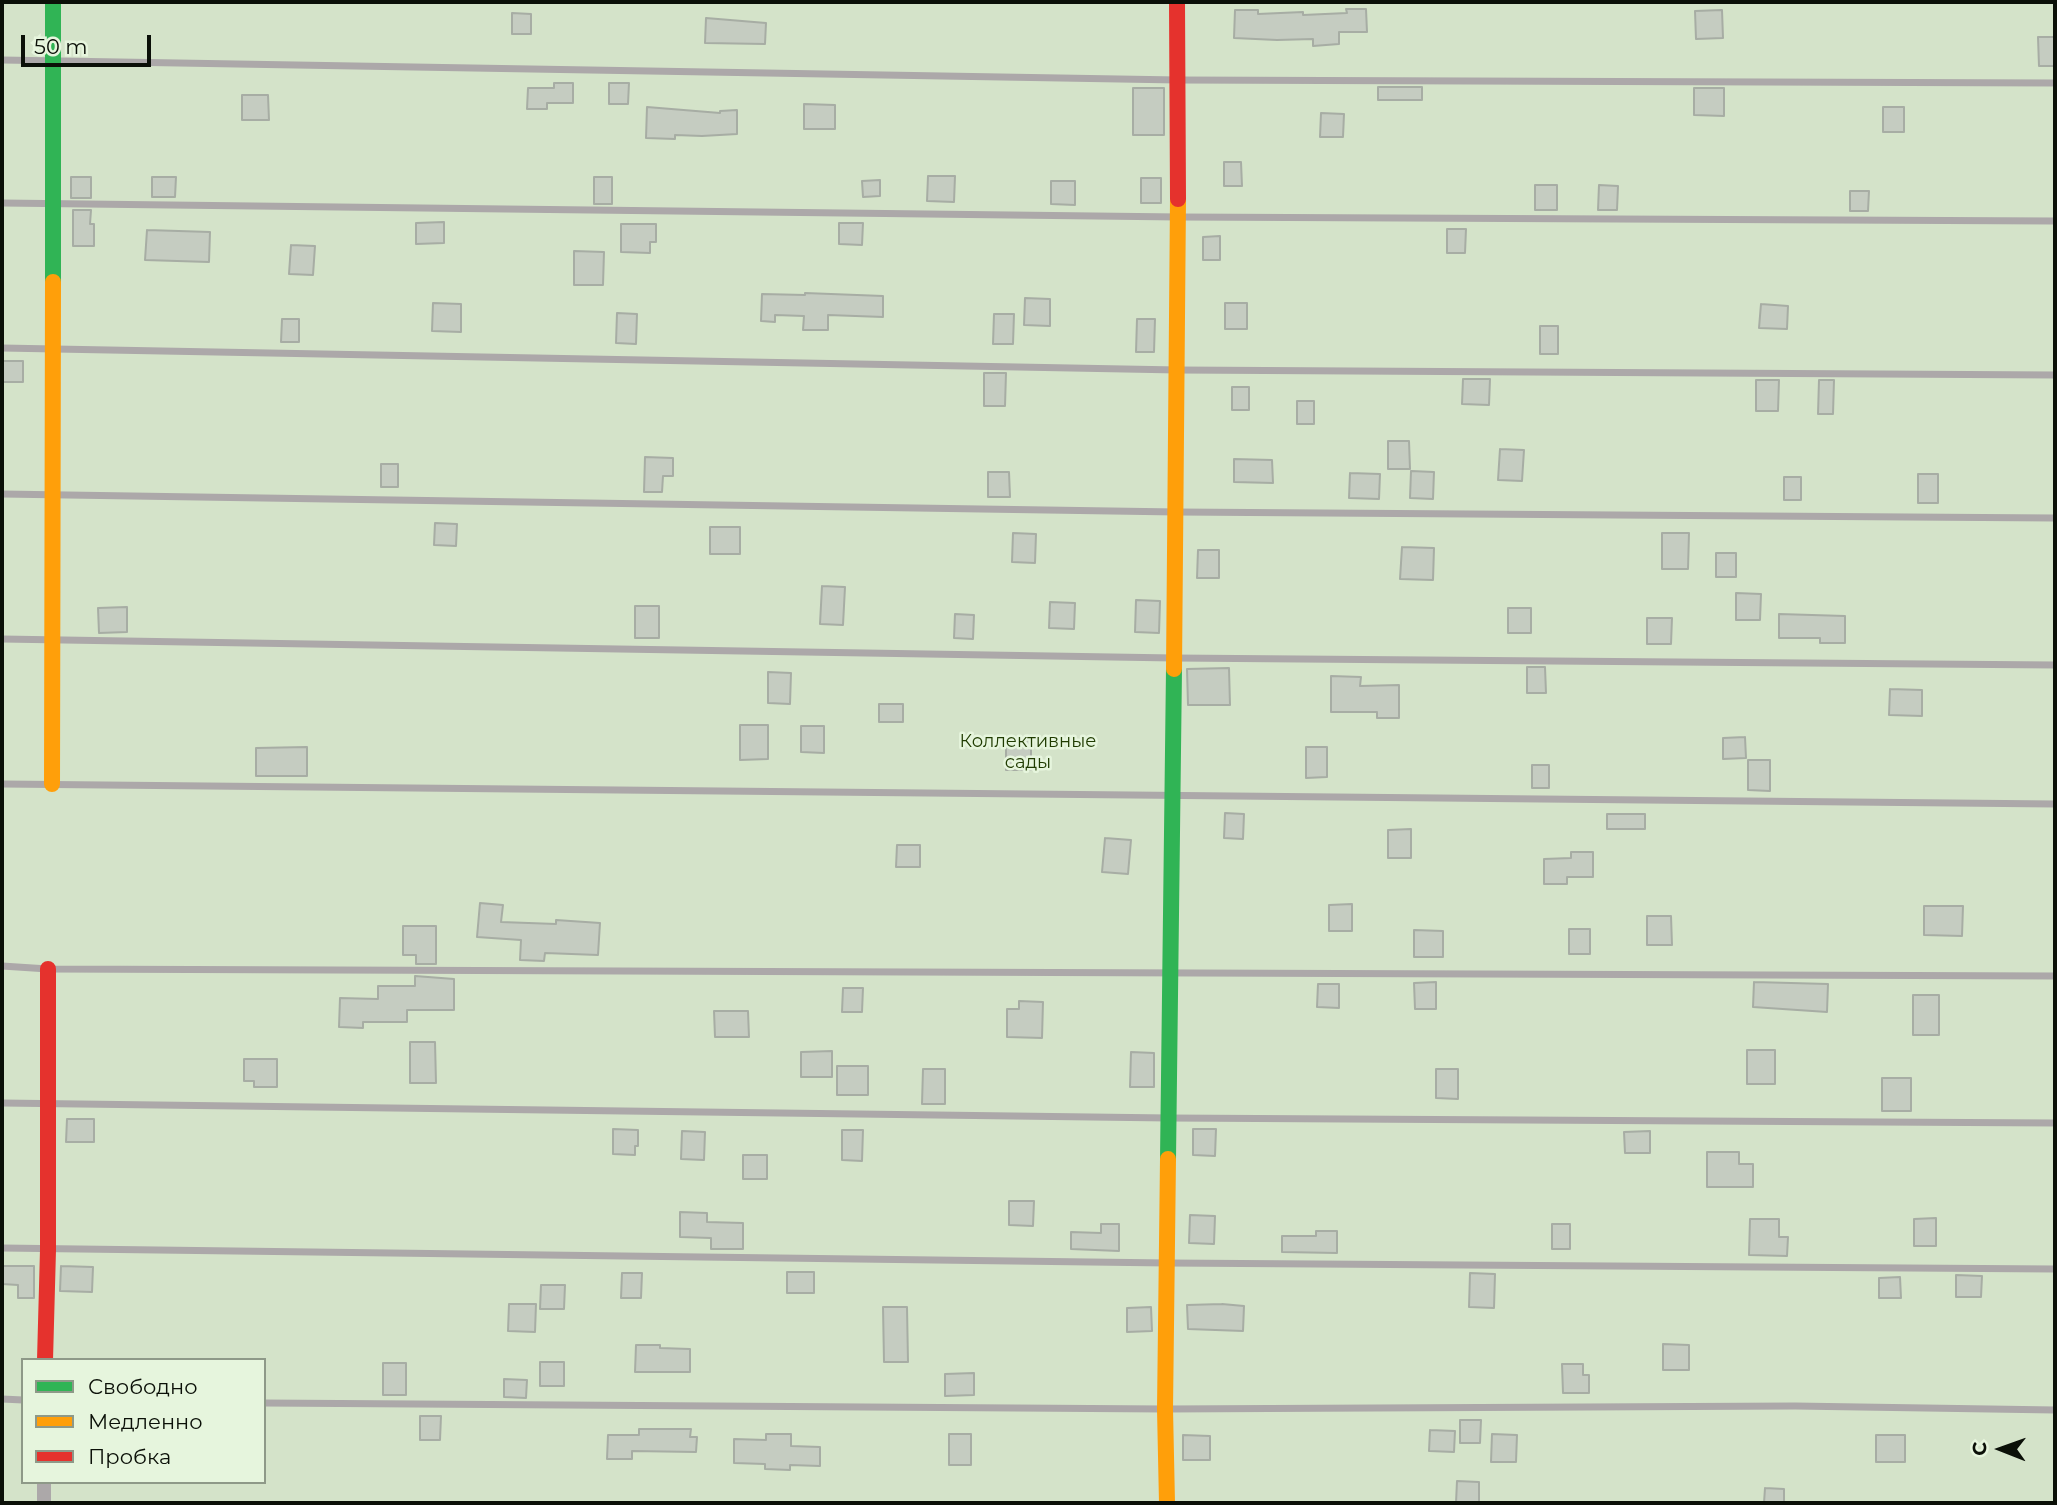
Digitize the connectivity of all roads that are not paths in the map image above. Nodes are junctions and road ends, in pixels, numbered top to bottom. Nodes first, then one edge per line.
1 (53, 2) edge
2 (1177, 2) edge
3 (2, 60) edge
4 (52, 61) junction
5 (1178, 80) junction
6 (2055, 83) edge
7 (2, 203) edge
8 (53, 204) junction
9 (1179, 217) junction
10 (2055, 221) edge
11 (2, 348) edge
12 (52, 349) junction
13 (1178, 370) junction
14 (2055, 374) edge
15 (2, 494) edge
16 (52, 494) junction
17 (1177, 512) junction
18 (2055, 518) edge
19 (2, 639) edge
20 (51, 640) junction
21 (1174, 657) junction
22 (2055, 665) edge
23 (2, 784) edge
24 (52, 784) junction
25 (1172, 794) junction
26 (2055, 804) edge
27 (2, 966) edge
28 (48, 969) junction
29 (1171, 971) junction
30 (2055, 976) edge
31 (2, 1103) edge
32 (48, 1105) junction
33 (1169, 1118) junction
34 (2055, 1123) edge
35 (2, 1248) edge
36 (48, 1250) junction
37 (1168, 1263) junction
38 (2055, 1269) edge
39 (46, 1358) edge
40 (2, 1399) edge
41 (21, 1400) edge
42 (266, 1403) edge
43 (1165, 1409) junction
44 (2055, 1410) edge
45 (44, 1484) edge
46 (44, 1503) edge
47 (1167, 1503) edge

1 - 4 street
2 - 5 street
3 - 4 lane
4 - 5 lane
4 - 8 street
5 - 6 lane
5 - 9 street
7 - 8 lane
8 - 9 lane
8 - 12 street
9 - 10 lane
9 - 13 street
11 - 12 lane
12 - 13 lane
12 - 16 street
13 - 14 lane
13 - 17 street
15 - 16 lane
16 - 17 lane
16 - 20 street
17 - 18 lane
17 - 21 street
19 - 20 lane
20 - 21 lane
20 - 24 street
21 - 22 lane
21 - 25 street
23 - 24 lane
24 - 25 lane
25 - 26 lane
25 - 29 street
27 - 28 lane
28 - 29 lane
28 - 32 street
29 - 30 lane
29 - 33 street
31 - 32 lane
32 - 33 lane
32 - 36 street
33 - 34 lane
33 - 37 street
35 - 36 lane
36 - 37 lane
36 - 39 street
37 - 38 lane
37 - 43 street
40 - 41 lane
42 - 43 lane
43 - 44 lane
43 - 47 street
45 - 46 street

